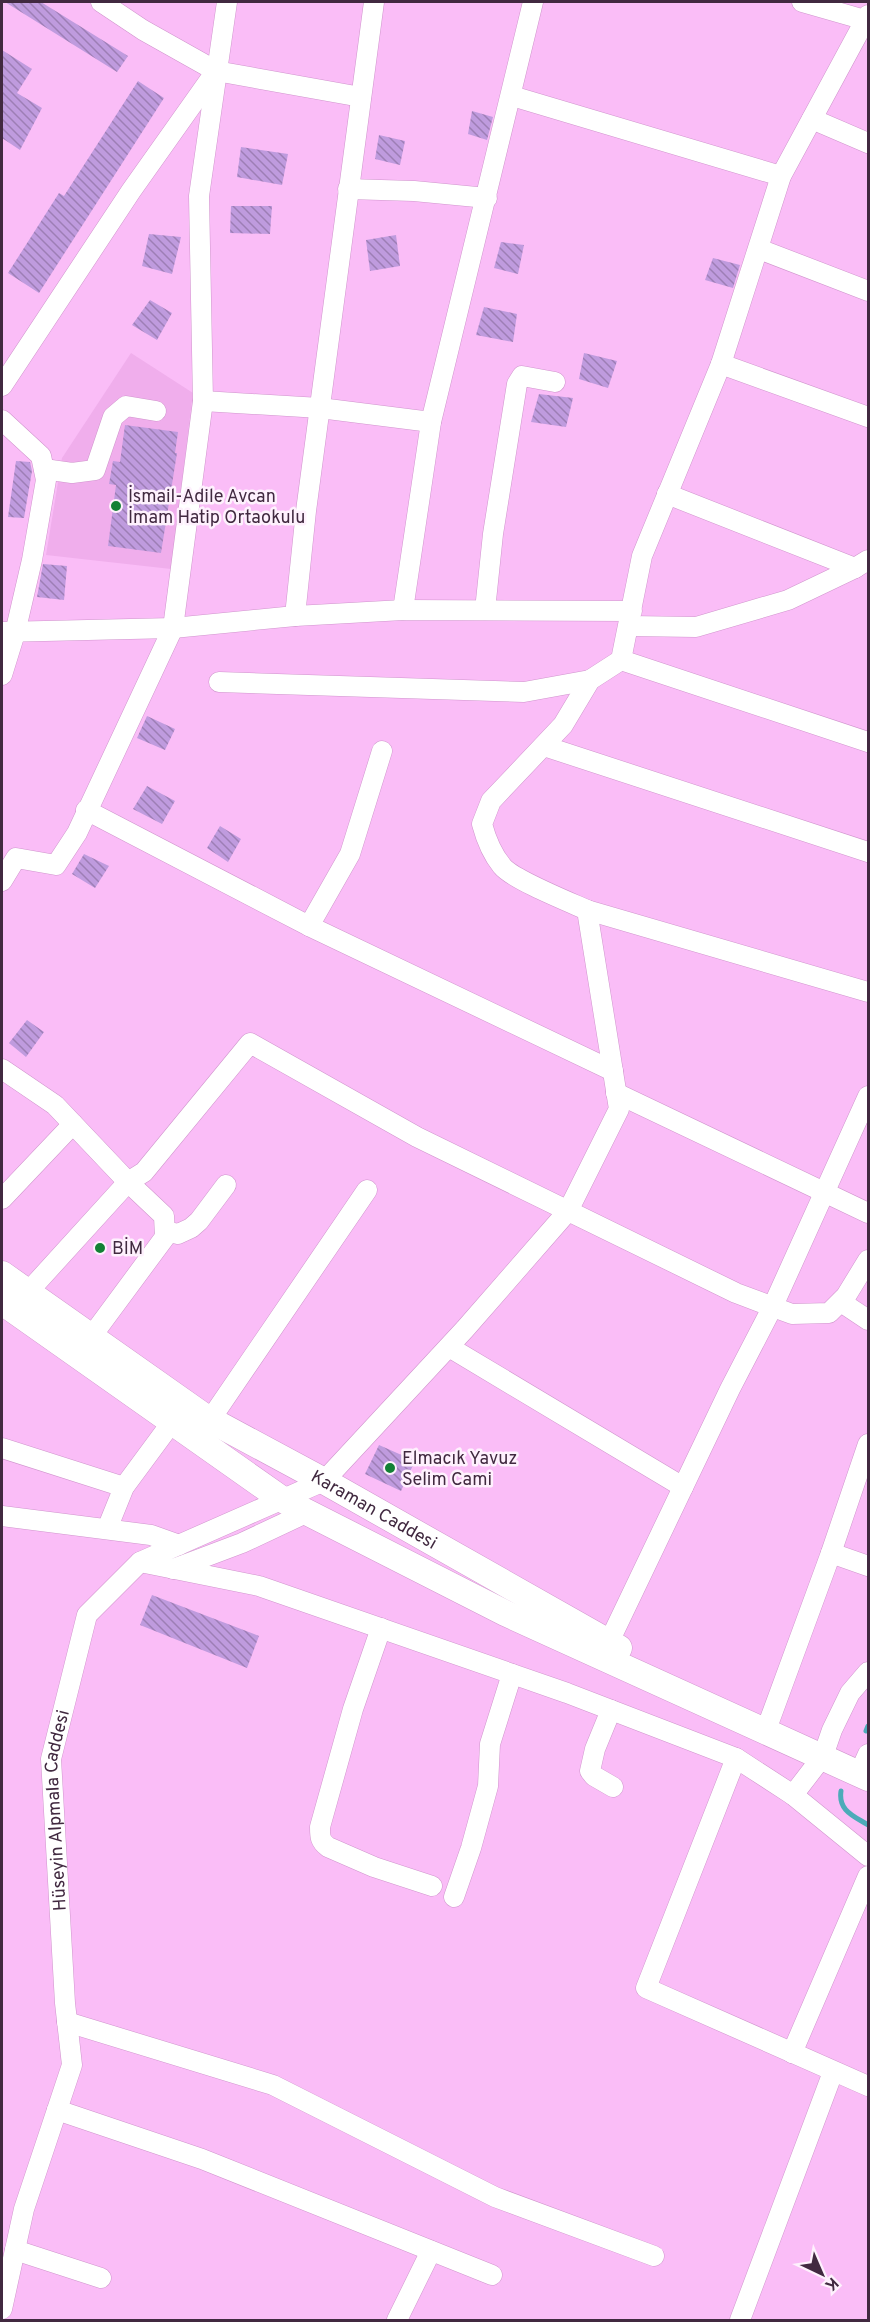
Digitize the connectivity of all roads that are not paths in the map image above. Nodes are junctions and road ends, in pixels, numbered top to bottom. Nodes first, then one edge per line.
1 (101, 2) edge
2 (227, 2) edge
3 (374, 2) edge
4 (533, 2) edge
5 (802, 2) edge
6 (867, 18) edge
7 (216, 71) junction
8 (512, 96) junction
9 (361, 97) junction
10 (812, 119) junction
11 (868, 143) edge
12 (781, 176) junction
13 (348, 189) junction
14 (487, 198) junction
15 (759, 249) junction
16 (868, 291) edge
17 (721, 364) junction
18 (555, 382) dead end
19 (2, 386) edge
20 (203, 401) junction
21 (320, 408) junction
22 (156, 411) dead end
23 (868, 417) edge
24 (2, 420) edge
25 (431, 422) junction
26 (44, 469) junction
27 (667, 494) junction
28 (862, 564) edge
29 (403, 610) junction
30 (485, 610) junction
31 (295, 616) junction
32 (631, 619) junction
33 (173, 628) junction
34 (8, 633) edge
35 (621, 660) junction
36 (2, 675) edge
37 (590, 680) junction
38 (219, 682) dead end
39 (868, 742) edge
40 (544, 747) junction
41 (382, 751) dead end
42 (86, 810) junction
43 (868, 852) edge
44 (8, 860) edge
45 (2, 881) edge
46 (587, 910) junction
47 (309, 926) junction
48 (868, 992) edge
49 (2, 1069) edge
50 (613, 1071) junction
51 (616, 1093) junction
52 (868, 1096) edge
53 (74, 1124) junction
54 (128, 1182) junction
55 (226, 1185) dead end
56 (367, 1190) dead end
57 (825, 1192) junction
58 (2, 1199) edge
59 (568, 1212) junction
60 (868, 1213) edge
61 (165, 1231) junction
62 (868, 1260) edge
63 (2, 1274) edge
64 (28, 1292) junction
65 (2, 1302) edge
66 (841, 1302) junction
67 (773, 1306) junction
68 (868, 1320) edge
69 (91, 1337) junction
70 (449, 1347) junction
71 (210, 1420) junction
72 (172, 1422) junction
73 (868, 1444) edge
74 (2, 1448) edge
75 (324, 1481) junction
76 (124, 1487) junction
77 (683, 1487) junction
78 (283, 1500) junction
79 (308, 1512) junction
80 (2, 1516) edge
81 (107, 1529) junction
82 (179, 1545) junction
83 (831, 1553) junction
84 (140, 1562) junction
85 (868, 1566) edge
86 (173, 1569) junction
87 (381, 1628) junction
88 (609, 1642) junction
89 (868, 1672) edge
90 (512, 1674) junction
91 (611, 1710) junction
92 (762, 1728) junction
93 (823, 1756) junction
94 (736, 1758) junction
95 (866, 1769) edge
96 (613, 1787) dead end
97 (793, 1795) junction
98 (868, 1856) edge
99 (868, 1876) edge
100 (432, 1886) dead end
101 (454, 1897) dead end
102 (67, 2022) junction
103 (792, 2054) junction
104 (833, 2072) junction
105 (868, 2086) edge
106 (57, 2110) junction
107 (15, 2250) junction
108 (431, 2251) junction
109 (654, 2256) dead end
110 (492, 2275) dead end
111 (101, 2278) dead end
112 (2, 2309) edge
113 (397, 2320) edge
114 (740, 2320) edge

1 - 7 street
2 - 7 street
3 - 9 street
4 - 8 street
5 - 6 street
6 - 10 street
7 - 9 street
7 - 19 street
7 - 20 street
8 - 12 street
8 - 14 street
9 - 13 street
10 - 11 street
10 - 12 street
12 - 15 street
13 - 14 street
13 - 21 street
14 - 25 street
15 - 16 street
15 - 17 street
17 - 23 street
17 - 27 street
18 - 30 street
20 - 21 street
20 - 33 street
21 - 25 street
21 - 31 street
22 - 26 street
24 - 26 street
25 - 29 street
26 - 34 street
27 - 28 street
27 - 32 street
28 - 32 street
29 - 30 street
29 - 31 street
30 - 32 street
31 - 33 street
32 - 35 street
33 - 34 street
33 - 42 street
34 - 36 street
35 - 37 street
35 - 39 street
37 - 38 street
37 - 40 street
40 - 43 street
40 - 46 street
41 - 47 street
42 - 44 street
42 - 47 street
44 - 45 street
46 - 48 street
46 - 50 street
47 - 50 street
49 - 53 street
50 - 51 street
51 - 57 street
51 - 59 street
52 - 57 street
53 - 54 street
53 - 58 street
54 - 59 street
54 - 61 street
54 - 64 street
55 - 61 street
56 - 71 street
57 - 60 street
57 - 67 street
59 - 67 street
59 - 70 street
61 - 69 street
62 - 66 street
63 - 64 main road, Karaman Caddesi
64 - 69 main road, Karaman Caddesi
65 - 72 main road, Karaman Caddesi
66 - 67 street
66 - 68 street
67 - 77 street
69 - 71 main road, Karaman Caddesi
70 - 75 street
70 - 77 street
71 - 75 main road, Karaman Caddesi
72 - 76 street
72 - 78 main road, Karaman Caddesi
73 - 83 street
74 - 76 street
75 - 78 street, Hüseyin Alpmala Caddesi
75 - 88 main road, Karaman Caddesi
76 - 81 street
77 - 88 street
78 - 79 main road, Karaman Caddesi
78 - 82 street, Hüseyin Alpmala Caddesi
79 - 86 street
79 - 92 main road, Karaman Caddesi
80 - 81 street
81 - 82 street
82 - 84 street, Hüseyin Alpmala Caddesi
83 - 85 street
83 - 92 street
84 - 86 street
84 - 102 street, Hüseyin Alpmala Caddesi
86 - 87 street
87 - 90 street
87 - 100 street
88 - 92 main road, Karaman Caddesi
89 - 93 street
90 - 91 street
90 - 101 street
91 - 94 street
91 - 96 street
92 - 93 main road, Karaman Caddesi
93 - 95 main road, Karaman Caddesi
93 - 97 street
94 - 97 street
94 - 103 street
97 - 98 street
99 - 103 street
102 - 106 street, Hüseyin Alpmala Caddesi
102 - 109 street
103 - 104 street
104 - 105 street
104 - 114 street
106 - 107 street, Hüseyin Alpmala Caddesi
106 - 108 street
107 - 111 street
107 - 112 street, Hüseyin Alpmala Caddesi
108 - 110 street
108 - 113 street

